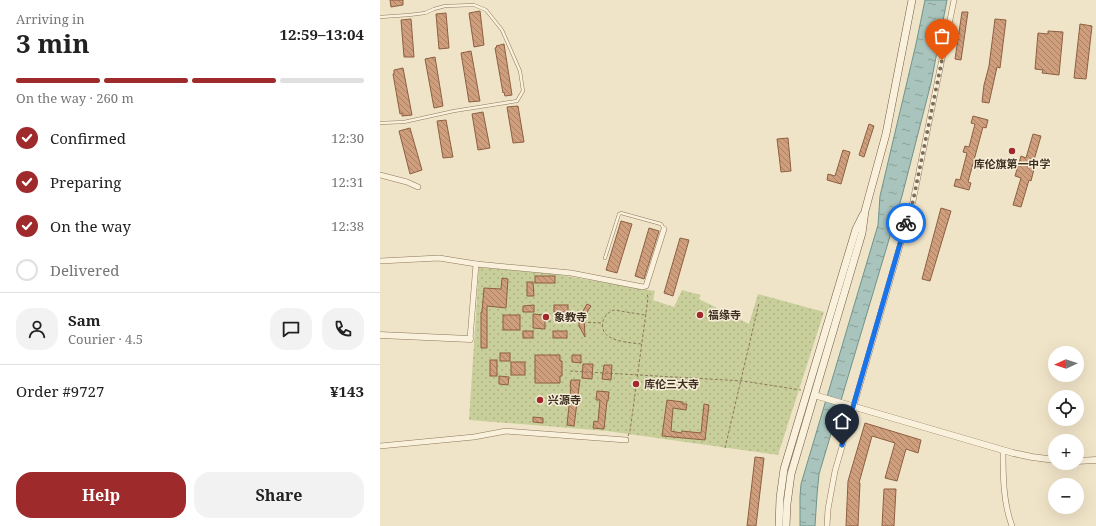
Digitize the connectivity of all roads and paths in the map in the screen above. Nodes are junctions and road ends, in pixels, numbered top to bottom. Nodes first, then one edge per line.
1 (912, 0) edge
2 (954, 0) edge
3 (380, 17) edge
4 (380, 123) edge
5 (380, 175) edge
6 (418, 187) dead end
7 (664, 229) joint
8 (606, 258) dead end
9 (380, 261) edge
10 (476, 264) junction
11 (646, 286) junction
12 (759, 303) dead end
13 (646, 315) junction
14 (548, 321) dead end
15 (602, 323) junction
16 (380, 334) edge
17 (470, 339) joint
18 (642, 344) junction
19 (570, 371) dead end
20 (637, 376) junction
21 (740, 381) junction
22 (811, 393) junction
23 (853, 407) junction
24 (626, 440) joint
25 (380, 446) edge
26 (725, 448) dead end
27 (1003, 450) junction
28 (1048, 459) edge
29 (1096, 460) edge
30 (1084, 461) edge
31 (779, 526) edge
32 (786, 526) edge
33 (827, 526) edge
34 (1012, 526) edge

1 - 22 main road
2 - 23 street
3 - 4 lane
5 - 6 street
7 - 8 lane
7 - 11 street
9 - 10 street
10 - 11 street
10 - 17 street
11 - 13 path
12 - 21 path
13 - 15 path
13 - 18 path
14 - 15 path
15 - 18 path
16 - 17 street
18 - 20 path
19 - 20 path
20 - 21 path
20 - 24 path
21 - 22 path
21 - 26 path
22 - 23 street
22 - 31 main road
22 - 32 main road
23 - 27 street
23 - 33 street
24 - 25 street
27 - 28 street
27 - 34 street
29 - 30 street

